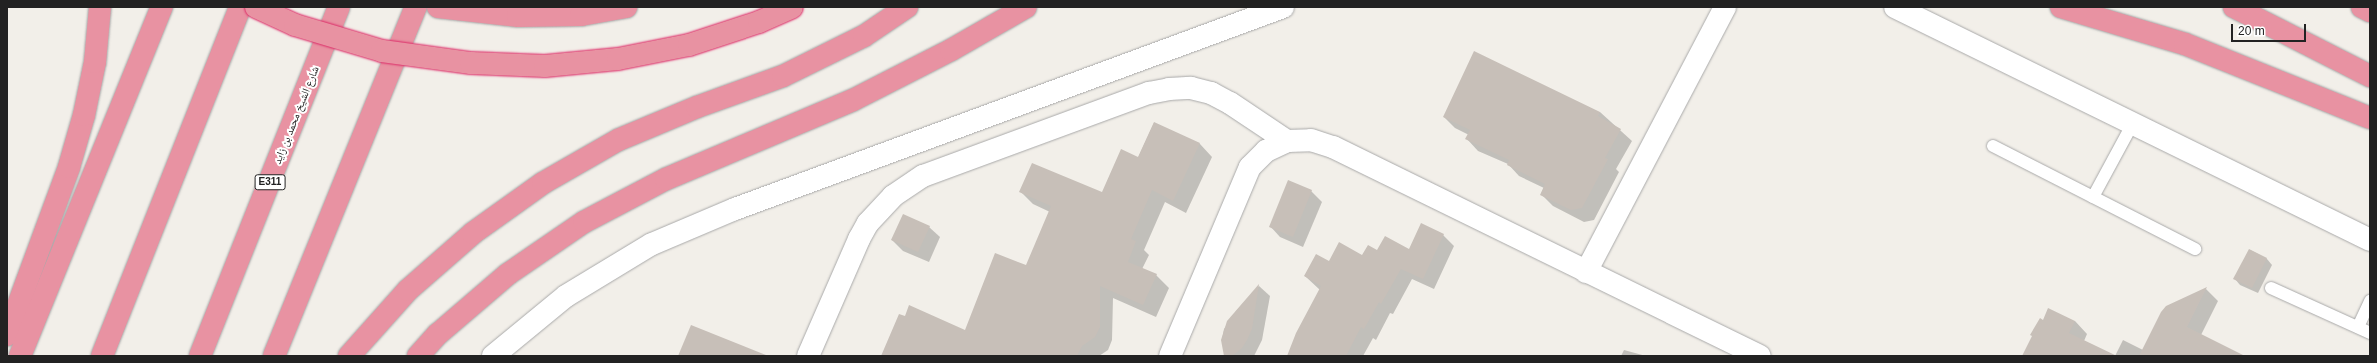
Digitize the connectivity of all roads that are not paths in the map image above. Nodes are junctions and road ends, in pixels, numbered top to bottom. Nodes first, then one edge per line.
1 (100, 7) edge
2 (162, 7) edge
3 (240, 7) edge
4 (256, 7) edge
5 (339, 7) edge
6 (416, 7) edge
7 (438, 7) edge
8 (626, 7) edge
9 (792, 7) edge
10 (907, 7) edge
11 (1026, 7) edge
12 (1283, 7) edge
13 (1725, 7) edge
14 (1895, 7) edge
15 (2061, 7) edge
16 (2108, 7) edge
17 (2234, 7) edge
18 (2362, 7) edge
19 (2370, 11) edge
20 (2185, 44) junction
21 (2370, 76) edge
22 (2370, 118) edge
23 (2133, 123) junction
24 (1288, 141) junction
25 (1993, 146) dead end
26 (2093, 197) junction
27 (2370, 240) edge
28 (2195, 249) dead end
29 (1586, 272) junction
30 (2271, 288) dead end
31 (2370, 301) edge
32 (2358, 327) junction
33 (2370, 333) edge
34 (7, 335) edge
35 (20, 356) edge
36 (102, 356) edge
37 (200, 356) edge
38 (274, 356) edge
39 (349, 356) edge
40 (418, 356) edge
41 (493, 356) edge
42 (808, 356) edge
43 (1170, 356) edge
44 (1759, 356) edge

1 - 34 highway
2 - 35 highway
3 - 36 highway
4 - 9 highway, bridge
5 - 37 highway, شارع الشيخ محمد بن زايد / E311
6 - 38 highway
7 - 8 highway
10 - 39 highway
11 - 40 highway
12 - 41 street
13 - 29 street
14 - 23 street
15 - 20 highway
16 - 20 highway
17 - 21 highway
18 - 19 highway
20 - 22 highway
23 - 26 lane
23 - 27 street
24 - 29 street
24 - 42 street
24 - 43 street
25 - 26 lane
26 - 28 lane
29 - 44 street
30 - 32 lane
31 - 32 lane
32 - 33 lane

